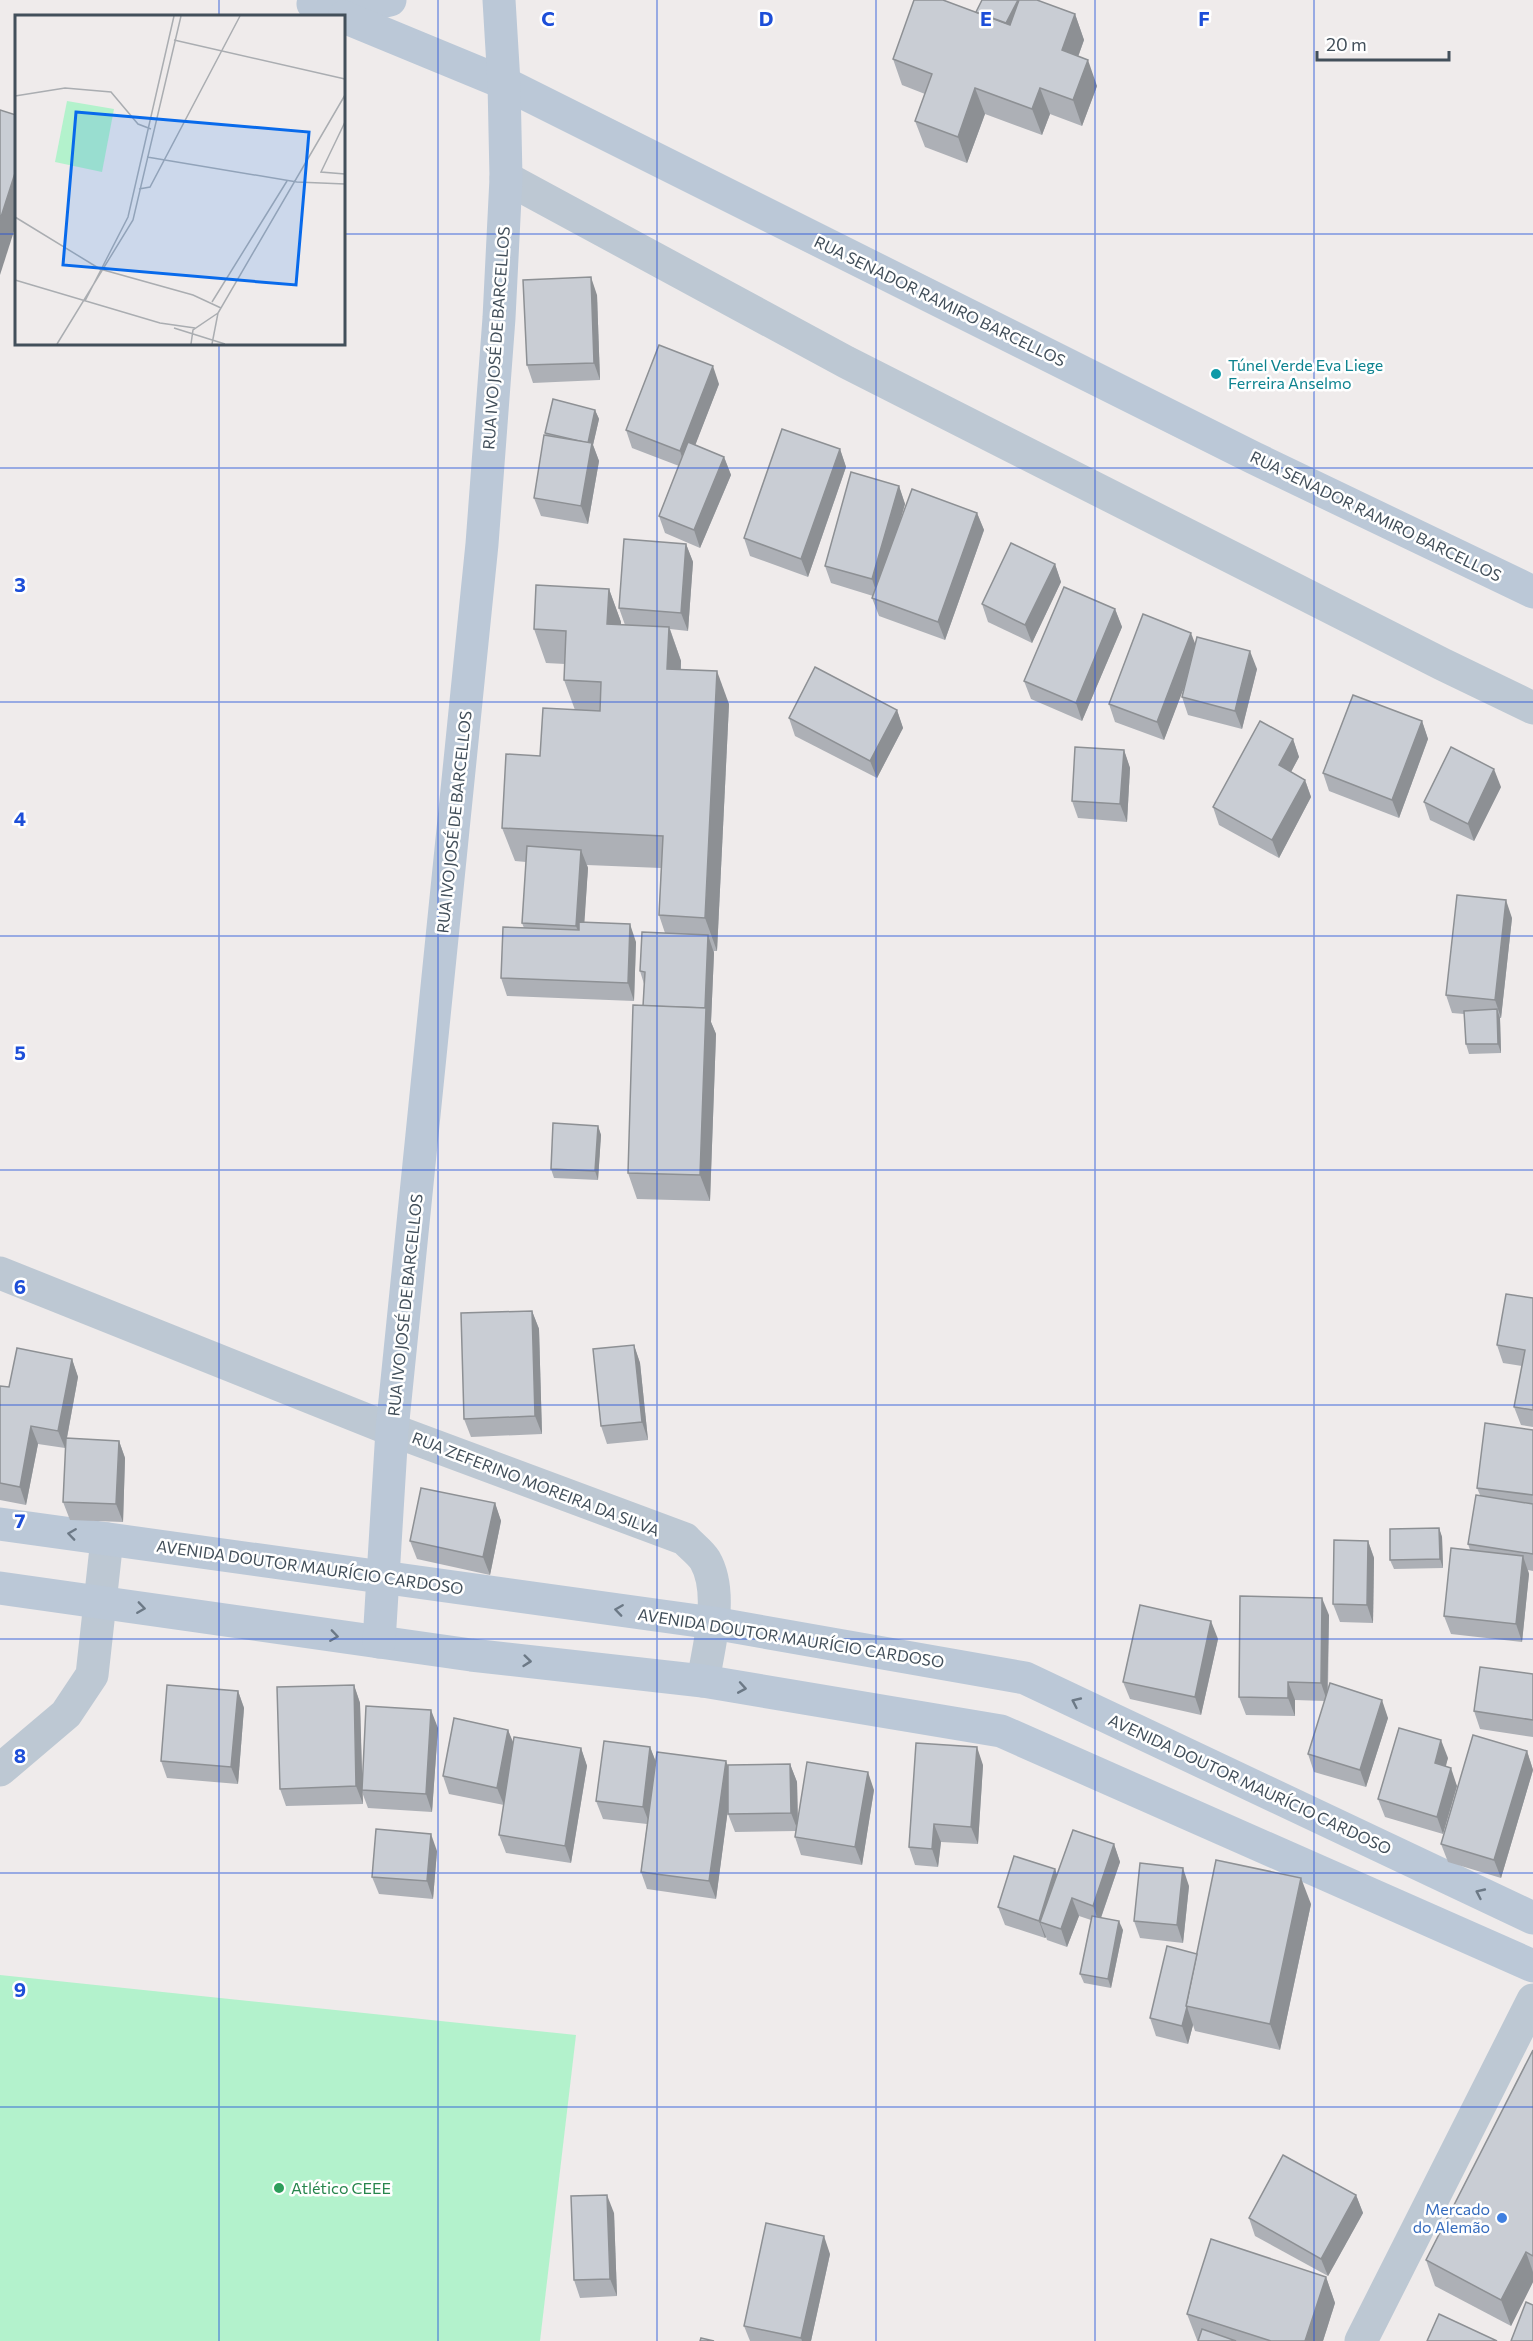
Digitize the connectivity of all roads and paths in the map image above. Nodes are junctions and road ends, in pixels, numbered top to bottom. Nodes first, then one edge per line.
1 (390, 0) edge
2 (498, 0) edge
3 (309, 2) edge
4 (338, 15) edge
5 (345, 18) edge
6 (504, 83) junction
7 (506, 178) junction
8 (1533, 592) edge
9 (1533, 708) edge
10 (0, 1273) edge
11 (392, 1430) junction
12 (0, 1524) edge
13 (107, 1539) junction
14 (384, 1577) junction
15 (0, 1588) edge
16 (100, 1602) junction
17 (714, 1623) junction
18 (379, 1642) junction
19 (703, 1681) junction
20 (0, 1770) edge
21 (1533, 1918) edge
22 (1533, 1966) edge
23 (1533, 2000) edge
24 (1361, 2341) edge

1 - 3 street
2 - 6 street, RUA IVO JOSÉ DE BARCELLOS
3 - 4 street, RUA SENADOR RAMIRO BARCELLOS
5 - 6 street, RUA SENADOR RAMIRO BARCELLOS
6 - 7 street, RUA IVO JOSÉ DE BARCELLOS
6 - 8 street, RUA SENADOR RAMIRO BARCELLOS
7 - 9 street
7 - 11 street, RUA IVO JOSÉ DE BARCELLOS
10 - 11 street, RUA ZEFERINO MOREIRA DA SILVA
11 - 14 street, RUA IVO JOSÉ DE BARCELLOS
11 - 17 street, RUA ZEFERINO MOREIRA DA SILVA
13 -> 12 street, AVENIDA DOUTOR MAURÍCIO CARDOSO
13 - 14 street, AVENIDA DOUTOR MAURÍCIO CARDOSO
13 - 16 street
17 -> 14 street, AVENIDA DOUTOR MAURÍCIO CARDOSO
14 - 18 street, RUA IVO JOSÉ DE BARCELLOS
15 - 16 street
16 -> 18 street
16 - 20 street
17 - 19 street, RUA ZEFERINO MOREIRA DA SILVA
21 -> 17 street, AVENIDA DOUTOR MAURÍCIO CARDOSO
18 -> 19 street
19 -> 22 street
23 - 24 street

